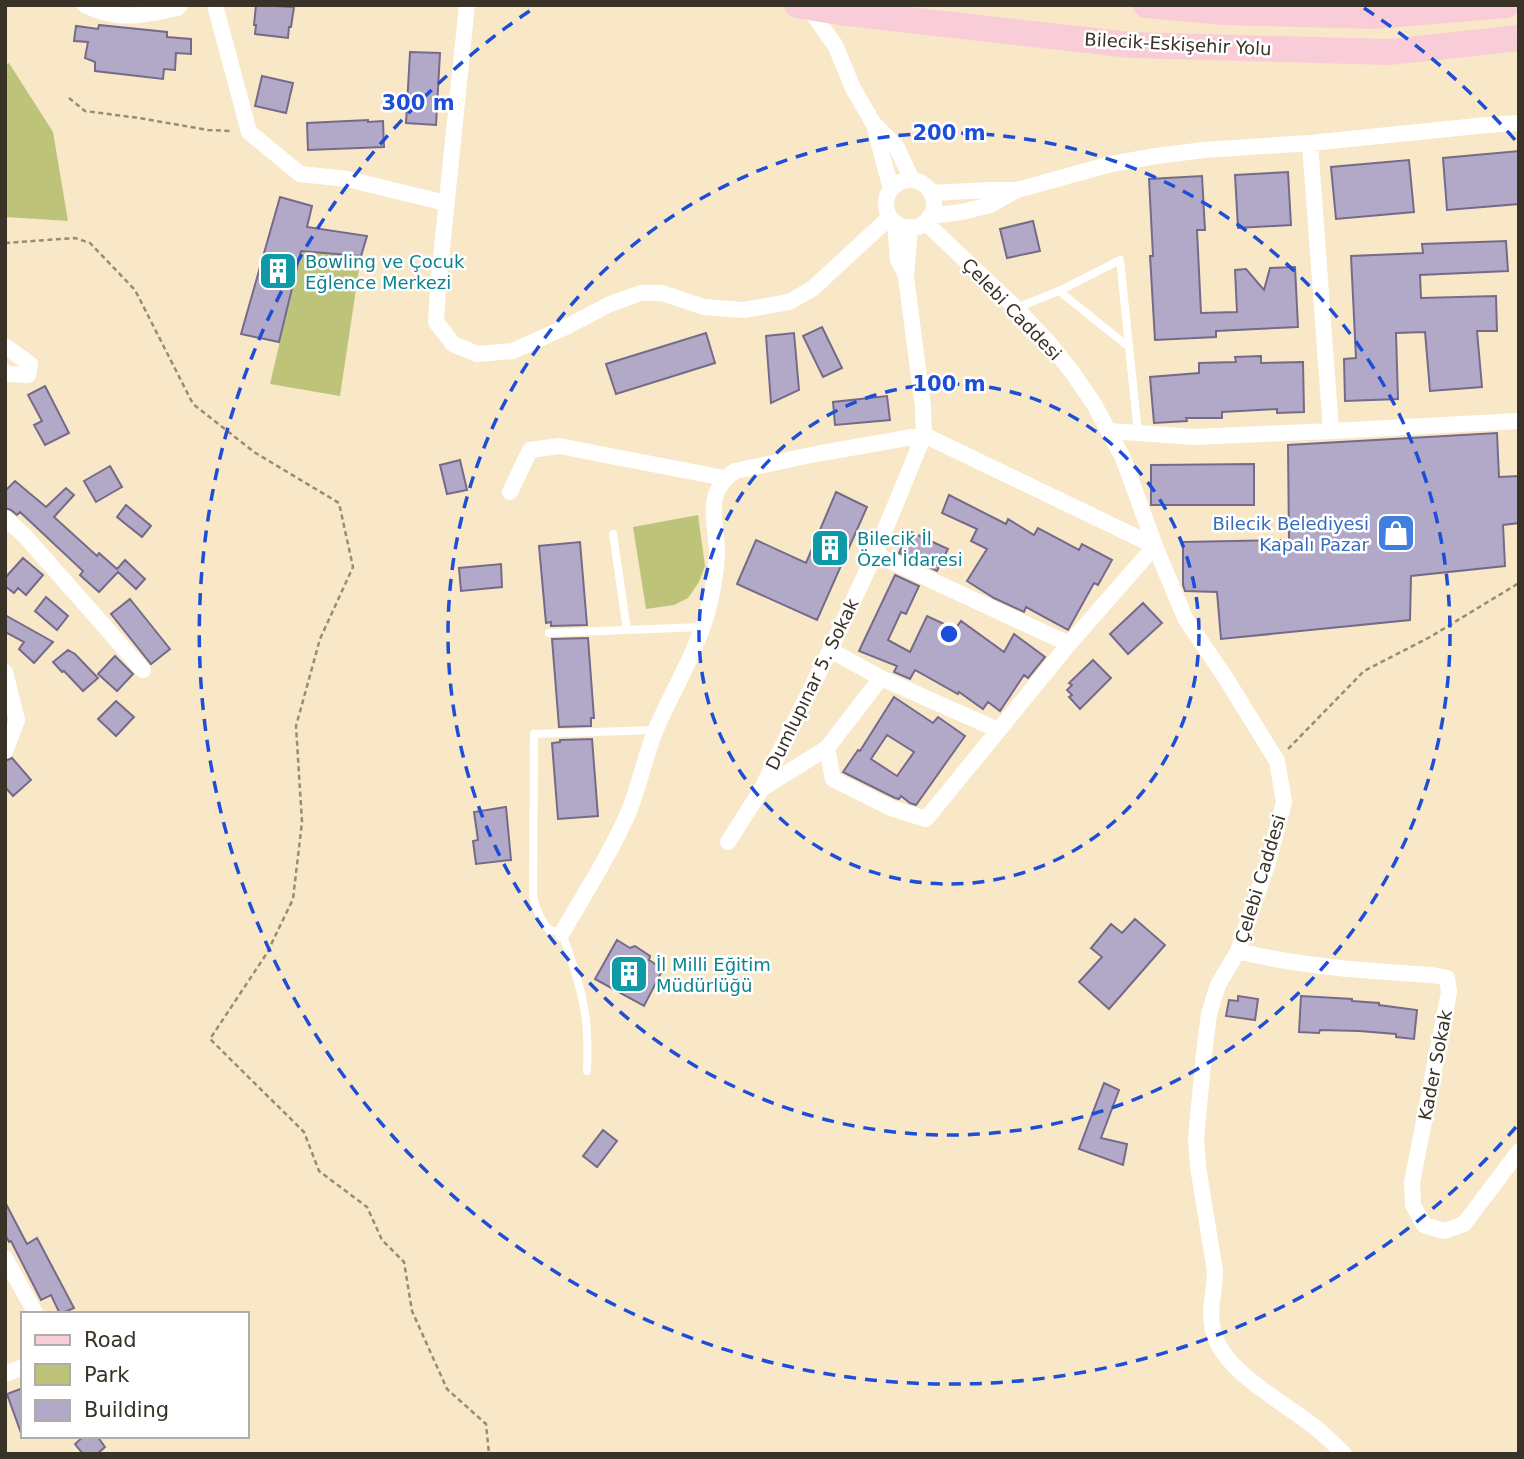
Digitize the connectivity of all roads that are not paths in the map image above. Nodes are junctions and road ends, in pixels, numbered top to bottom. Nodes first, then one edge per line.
1 (85, 5) edge
2 (180, 5) edge
3 (215, 5) edge
4 (467, 5) edge
5 (1146, 5) edge
6 (1506, 5) edge
7 (802, 6) edge
8 (1519, 38) edge
9 (873, 123) junction
10 (1519, 123) edge
11 (1310, 143) junction
12 (912, 180) junction
13 (891, 189) junction
14 (1017, 190) junction
15 (931, 193) junction
16 (446, 203) junction
17 (910, 221) junction
18 (1059, 291) junction
19 (1016, 308) junction
20 (5, 346) edge
21 (1129, 347) junction
22 (5, 372) edge
23 (1518, 418) edge
24 (1110, 431) junction
25 (1331, 431) junction
26 (1138, 433) junction
27 (924, 435) junction
28 (724, 478) junction
29 (510, 492) dead end
30 (5, 518) edge
31 (5, 526) edge
32 (613, 534) dead end
33 (24, 535) junction
34 (1155, 546) junction
35 (875, 554) junction
36 (704, 627) junction
37 (627, 630) junction
38 (549, 633) dead end
39 (1069, 644) junction
40 (830, 650) junction
41 (144, 670) dead end
42 (5, 672) edge
43 (881, 678) junction
44 (656, 730) junction
45 (998, 730) junction
46 (827, 748) junction
47 (5, 751) edge
48 (761, 790) junction
49 (728, 842) dead end
50 (562, 933) junction
51 (1238, 951) junction
52 (587, 1070) dead end
53 (1519, 1151) edge
54 (5, 1258) edge
55 (35, 1312) edge
56 (1344, 1454) edge

1 - 2 street
3 - 16 street
4 - 16 street
5 - 6 main road, Bilecik-Eskişehir Yolu
7 - 8 main road, Bilecik-Eskişehir Yolu
7 - 9 street
9 - 12 street
9 - 13 street
10 - 11 street
11 - 14 street
11 - 25 street
12 - 13 street
12 - 15 street
13 - 17 street
14 - 15 street
14 - 17 street
15 - 17 street
16 - 17 street
17 - 19 street, Çelebi Caddesi
17 - 27 street, Dumlupınar 5. Sokak
18 - 19 lane
18 - 21 lane
18 - 21 lane
19 - 24 street, Çelebi Caddesi
20 - 22 street
21 - 26 lane
23 - 25 street
24 - 26 street
24 - 34 street, Çelebi Caddesi
25 - 26 street
27 - 28 street
27 - 34 street
27 - 35 street, Dumlupınar 5. Sokak
28 - 29 street
28 - 36 street
30 - 33 street
31 - 33 street
32 - 37 lane
33 - 41 street
34 - 39 street
34 - 51 street, Çelebi Caddesi
35 - 39 street
35 - 40 street, Dumlupınar 5. Sokak
36 - 37 lane
36 - 44 street
37 - 38 lane
39 - 45 street
40 - 43 street
40 - 48 street, Dumlupınar 5. Sokak
42 - 47 street
43 - 45 street
43 - 46 street
44 - 50 street
44 - 50 lane
45 - 46 street
46 - 48 street
48 - 49 street, Dumlupınar 5. Sokak
50 - 52 lane
51 - 53 street, Kader Sokak
51 - 56 street, Çelebi Caddesi
54 - 55 street

